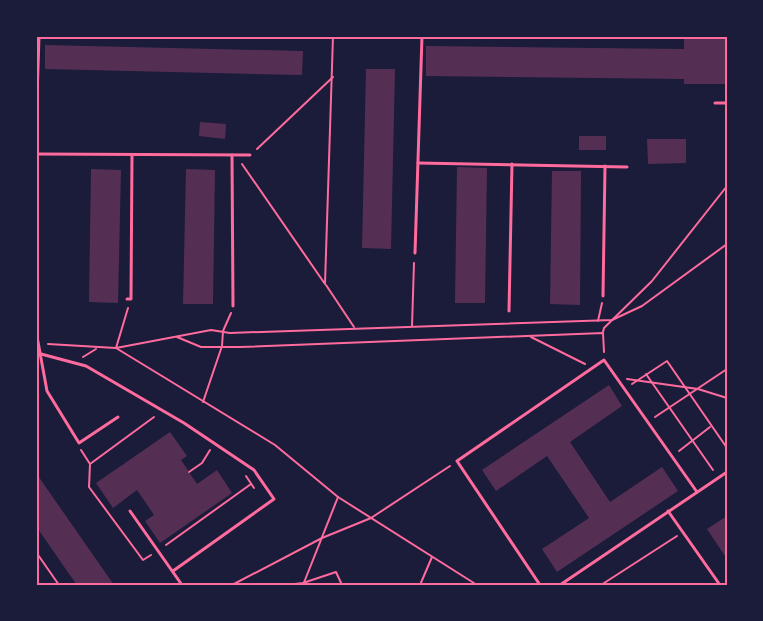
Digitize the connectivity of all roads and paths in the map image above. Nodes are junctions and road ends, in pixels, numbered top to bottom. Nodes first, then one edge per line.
1 (39, 36) edge
2 (333, 36) edge
3 (422, 36) edge
4 (333, 77) junction
5 (715, 103) dead end
6 (727, 103) edge
7 (36, 130) edge
8 (36, 154) edge
9 (132, 154) junction
10 (234, 155) junction
11 (250, 155) joint
12 (418, 163) junction
13 (512, 164) junction
14 (605, 166) junction
15 (627, 167) dead end
16 (727, 186) edge
17 (727, 244) edge
18 (415, 253) joint
19 (325, 284) junction
20 (603, 296) joint
21 (129, 299) joint
22 (233, 306) joint
23 (509, 311) dead end
24 (612, 320) junction
25 (598, 321) junction
26 (412, 326) junction
27 (354, 327) junction
28 (36, 331) edge
29 (223, 331) junction
30 (603, 333) junction
31 (528, 336) junction
32 (175, 337) junction
33 (39, 344) junction
34 (222, 346) junction
35 (116, 348) junction
36 (41, 354) junction
37 (604, 360) junction
38 (594, 368) junction
39 (727, 369) edge
40 (646, 374) junction
41 (616, 377) junction
42 (637, 380) junction
43 (652, 382) junction
44 (684, 387) junction
45 (624, 389) junction
46 (698, 389) junction
47 (689, 395) junction
48 (727, 398) edge
49 (203, 402) junction
50 (669, 408) junction
51 (118, 417) dead end
52 (648, 422) junction
53 (711, 426) junction
54 (692, 440) junction
55 (212, 448) dead end
56 (727, 448) edge
57 (672, 456) junction
58 (457, 461) junction
59 (90, 464) dead end
60 (189, 472) dead end
61 (727, 472) edge
62 (718, 478) junction
63 (251, 484) dead end
64 (697, 492) junction
65 (338, 497) junction
66 (130, 511) dead end
67 (668, 512) junction
68 (371, 518) junction
69 (682, 532) junction
70 (322, 538) junction
71 (158, 550) junction
72 (36, 552) edge
73 (432, 556) junction
74 (173, 571) junction
75 (303, 584) edge
76 (59, 585) edge
77 (182, 585) edge
78 (232, 585) edge
79 (286, 585) edge
80 (342, 585) edge
81 (420, 585) edge
82 (477, 585) edge
83 (540, 585) edge
84 (560, 585) edge
85 (601, 585) edge
86 (720, 585) edge

1 - 7 lane
2 - 4 path
3 - 12 lane
4 - 11 path
4 - 19 path
5 - 6 lane
8 - 9 lane
9 - 10 lane
9 - 21 lane
10 - 11 lane
10 - 19 path
10 - 22 lane
12 - 13 lane
12 - 18 lane
13 - 14 lane
13 - 23 lane
14 - 15 lane
14 - 20 lane
16 - 24 path
17 - 24 path
18 - 26 path
19 - 27 path
20 - 25 path
21 - 35 path
22 - 29 path
24 - 25 path
24 - 30 path
25 - 26 path
26 - 27 path
27 - 29 path
28 - 33 lane
29 - 32 path
29 - 34 path
30 - 31 path
30 - 37 path
31 - 34 path
31 - 38 path
32 - 34 path
32 - 35 path
33 - 35 path
33 - 36 lane
34 - 49 path
35 - 49 path
36 - 51 lane
36 - 74 lane
37 - 38 lane
37 - 41 lane
38 - 58 lane
39 - 46 path
40 - 42 path
40 - 43 path
40 - 44 path
41 - 42 path
41 - 45 lane
42 - 43 path
42 - 45 path
43 - 44 path
43 - 50 path
44 - 46 path
44 - 47 path
45 - 52 lane
46 - 47 path
46 - 48 path
47 - 50 path
47 - 53 path
49 - 65 path
50 - 52 path
50 - 54 path
52 - 57 lane
53 - 54 path
53 - 56 path
54 - 57 path
54 - 62 path
55 - 60 path
57 - 64 lane
58 - 68 path
58 - 83 lane
59 - 71 path
61 - 62 lane
62 - 64 lane
63 - 71 path
64 - 67 lane
65 - 68 path
65 - 70 path
66 - 71 lane
67 - 69 lane
67 - 84 lane
68 - 70 path
68 - 73 path
69 - 85 path
69 - 86 lane
70 - 75 path
70 - 78 path
71 - 74 lane
72 - 76 path
73 - 81 path
73 - 82 path
74 - 77 lane
75 - 79 path
75 - 80 path

